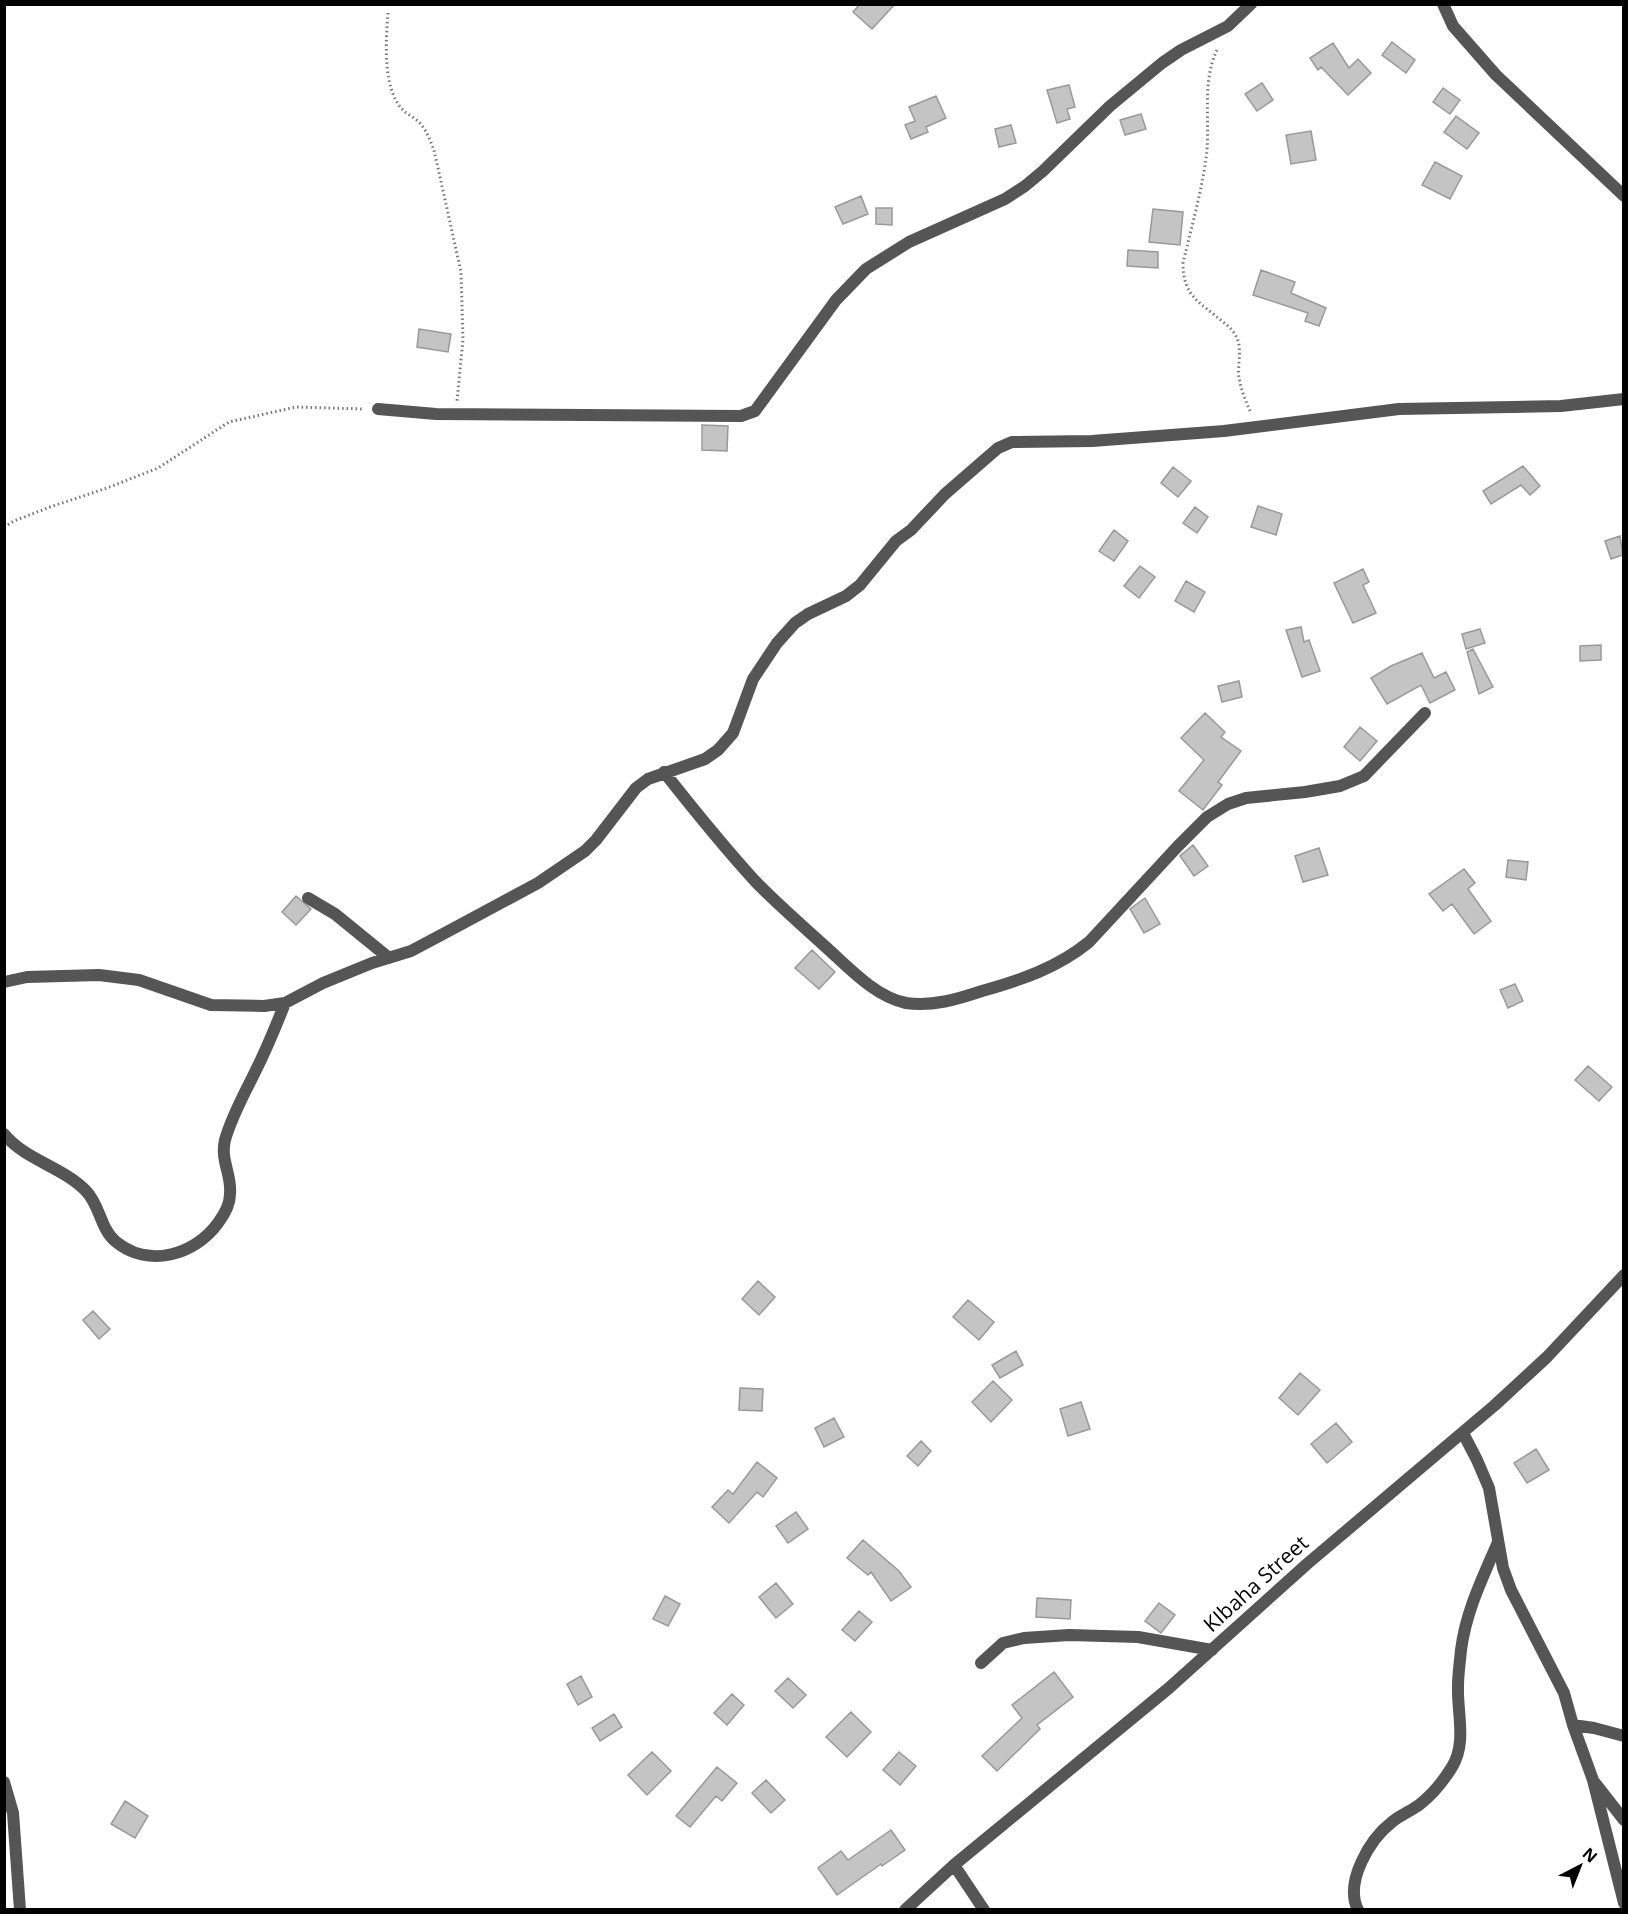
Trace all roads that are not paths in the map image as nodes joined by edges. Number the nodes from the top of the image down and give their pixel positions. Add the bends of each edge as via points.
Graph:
1 (1251, 4) edge
2 (1443, 4) edge
3 (1623, 196) edge
4 (1623, 399) edge
5 (378, 409) road end
6 (1425, 713) dead end
7 (664, 772) junction
8 (308, 898) dead end
9 (389, 958) junction
10 (4, 982) edge
11 (285, 1004) junction
12 (4, 1134) edge
13 (1623, 1275) edge
14 (1463, 1433) junction
15 (1498, 1542) junction
16 (1212, 1650) junction
17 (981, 1664) dead end
18 (1573, 1725) junction
19 (1623, 1736) edge
20 (1593, 1780) junction
21 (4, 1782) edge
22 (1623, 1820) edge
23 (954, 1865) junction
24 (1623, 1903) edge
25 (20, 1910) edge
26 (905, 1910) edge
27 (984, 1910) edge
28 (1358, 1910) edge

1 - 5 street via 1228,26 1162,63 1025,186 1005,199 909,242 866,269 836,300 755,411 741,416 456,414
2 - 3 street via 1453,26 1496,75
4 - 7 street via 1561,406 1399,410 1224,431 1092,441 1012,442 998,448 945,494 896,541 860,585 795,622 753,680 733,733 718,750 705,759
6 - 7 street via 1364,776 1340,786 1246,798 1207,817 1073,955 1018,981 925,1004 890,997 849,968 757,883
7 - 9 street via 636,788 596,840 556,871 411,951
8 - 9 street via 335,914
9 - 11 street via 323,983
10 - 11 street via 27,977 99,975 139,980 211,1005
11 - 12 street via 230,1122 224,1152 231,1194 225,1213 194,1247 180,1253 142,1256 125,1248 114,1241 87,1192
13 - 14 street, KIbaha Street via 1547,1357
14 - 15 street via 1489,1488
14 - 16 street, KIbaha Street via 1367,1512
15 - 18 street via 1511,1590 1556,1674
15 - 28 street via 1471,1605 1462,1648 1458,1686 1461,1743 1453,1765 1419,1805 1391,1822 1362,1859 1354,1880
16 - 17 street via 1138,1637 1069,1635 1003,1643
16 - 23 street, KIbaha Street
18 - 19 street
18 - 20 street
20 - 22 street
20 - 24 street
21 - 25 street via 13,1813
23 - 26 street, KIbaha Street
23 - 27 street

